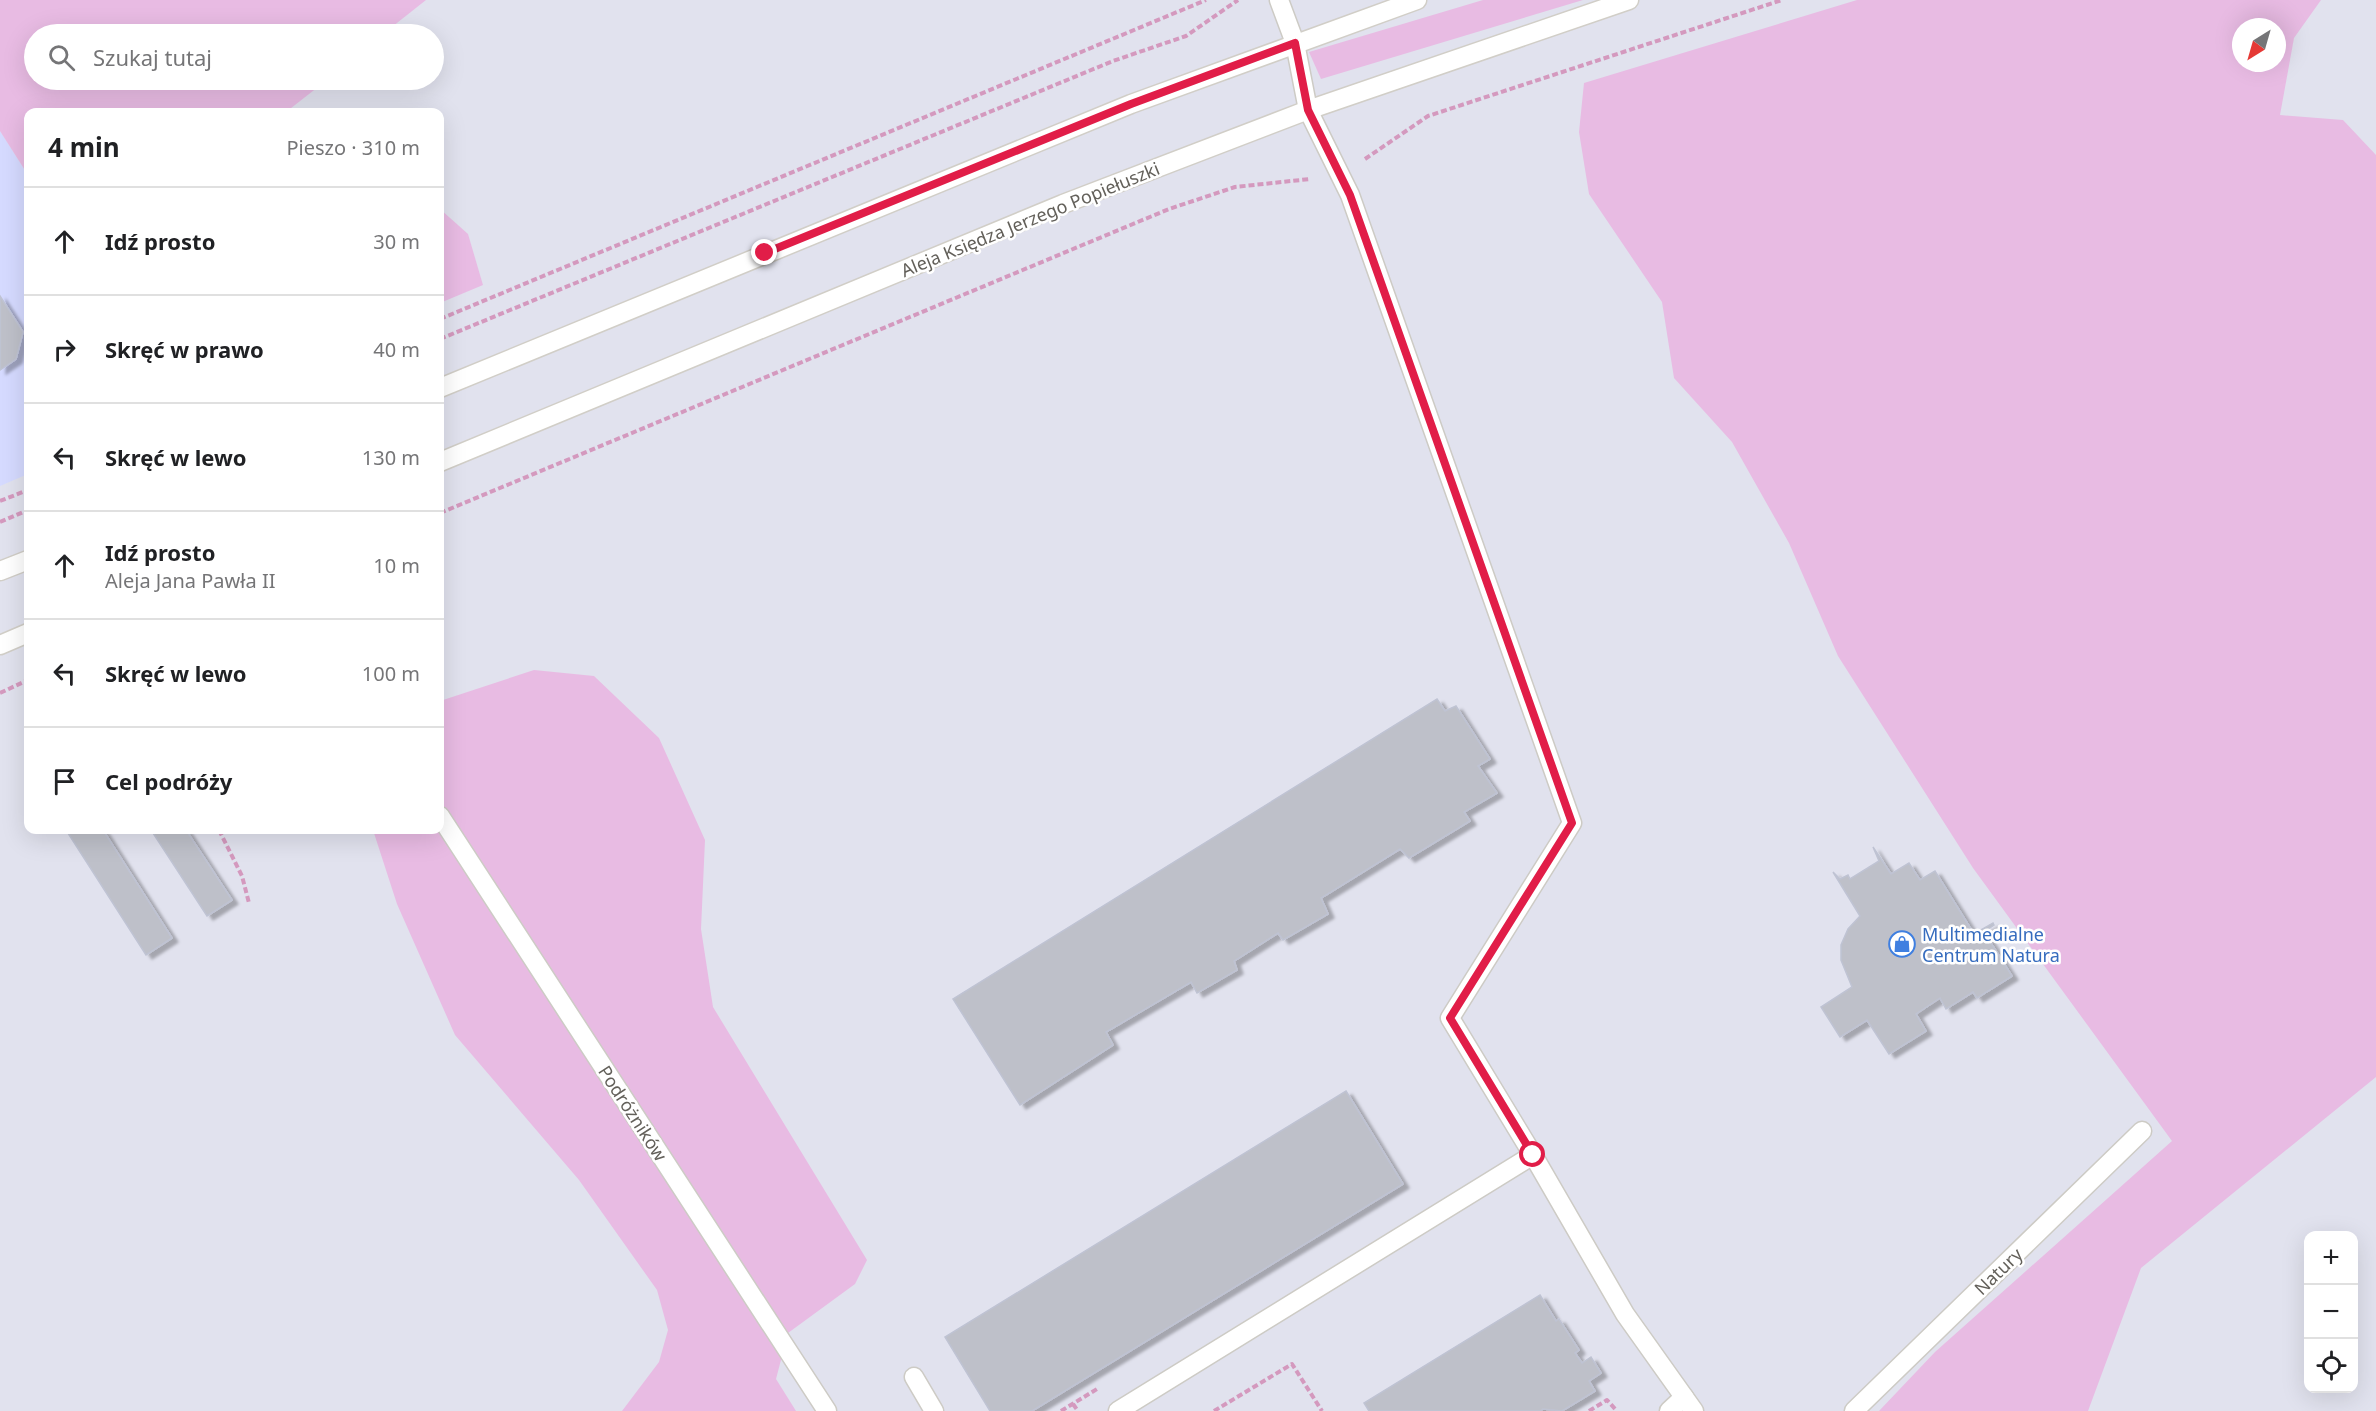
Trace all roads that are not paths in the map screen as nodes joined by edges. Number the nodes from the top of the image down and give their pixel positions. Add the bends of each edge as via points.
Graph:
1 (1279, 0) edge
2 (1417, 0) edge
3 (1629, 0) edge
4 (1295, 43) junction
5 (1308, 110) junction
6 (444, 386) edge
7 (444, 460) edge
8 (24, 562) edge
9 (0, 571) edge
10 (24, 639) edge
11 (0, 645) edge
12 (444, 822) edge
13 (2142, 1131) dead end
14 (1533, 1155) junction
15 (914, 1377) dead end
16 (1689, 1404) edge
17 (827, 1411) edge
18 (934, 1411) edge
19 (1118, 1411) edge
20 (1669, 1411) edge
21 (1854, 1411) edge

1 - 4 main road
2 - 4 main road
3 - 5 main road, Aleja Księdza Jerzego Popiełuszki
4 - 5 main road
4 - 6 main road via 1131,104
5 - 7 main road, Aleja Księdza Jerzego Popiełuszki via 1063,204
5 - 14 main road via 1350,195 1572,823 1450,1018
8 - 9 main road
10 - 11 main road
12 - 17 main road, Podróżników
13 - 21 main road, Natury
14 - 16 main road via 1625,1314
14 - 19 main road
15 - 18 main road
16 - 20 main road

